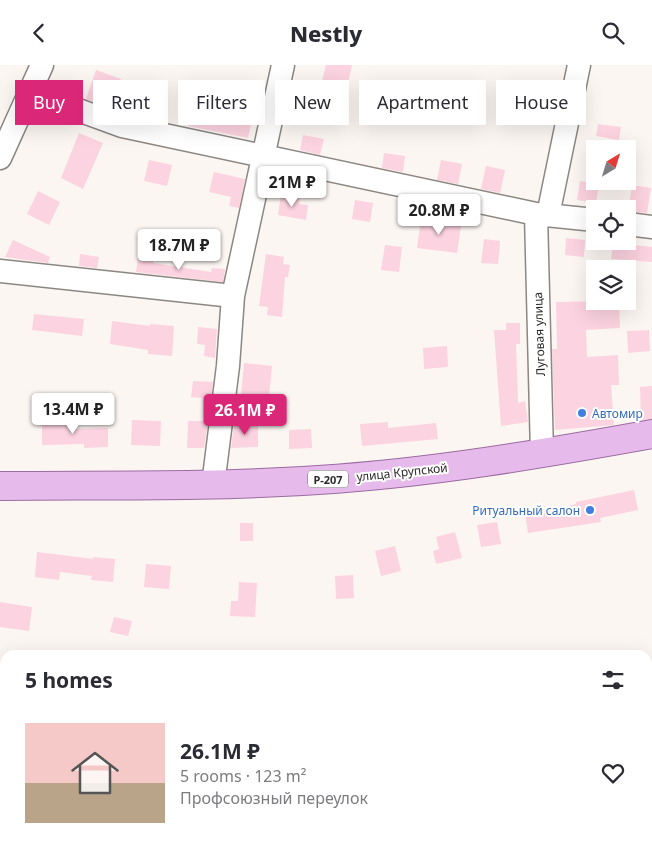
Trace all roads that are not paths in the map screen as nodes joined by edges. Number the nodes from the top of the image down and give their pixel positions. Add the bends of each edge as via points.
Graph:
1 (42, 65) edge
2 (283, 65) edge
3 (579, 65) edge
4 (35, 80) edge
5 (83, 112) edge
6 (15, 124) edge
7 (264, 155) junction
8 (0, 158) edge
9 (542, 215) junction
10 (586, 219) edge
11 (636, 225) edge
12 (652, 227) edge
13 (0, 271) edge
14 (233, 296) junction
15 (652, 434) edge
16 (542, 453) junction
17 (0, 485) edge
18 (214, 485) junction

1 - 4 street
2 - 7 street
3 - 9 street, Луговая улица
5 - 7 street via 122,126
6 - 8 street
7 - 9 street
7 - 14 street
9 - 10 street
9 - 16 street, Луговая улица
11 - 12 street
13 - 14 street
14 - 18 street
15 - 16 main road, улица Крупской / Р-207
16 - 18 main road, улица Крупской / Р-207 via 395,473
17 - 18 main road, улица Крупской / Р-207

